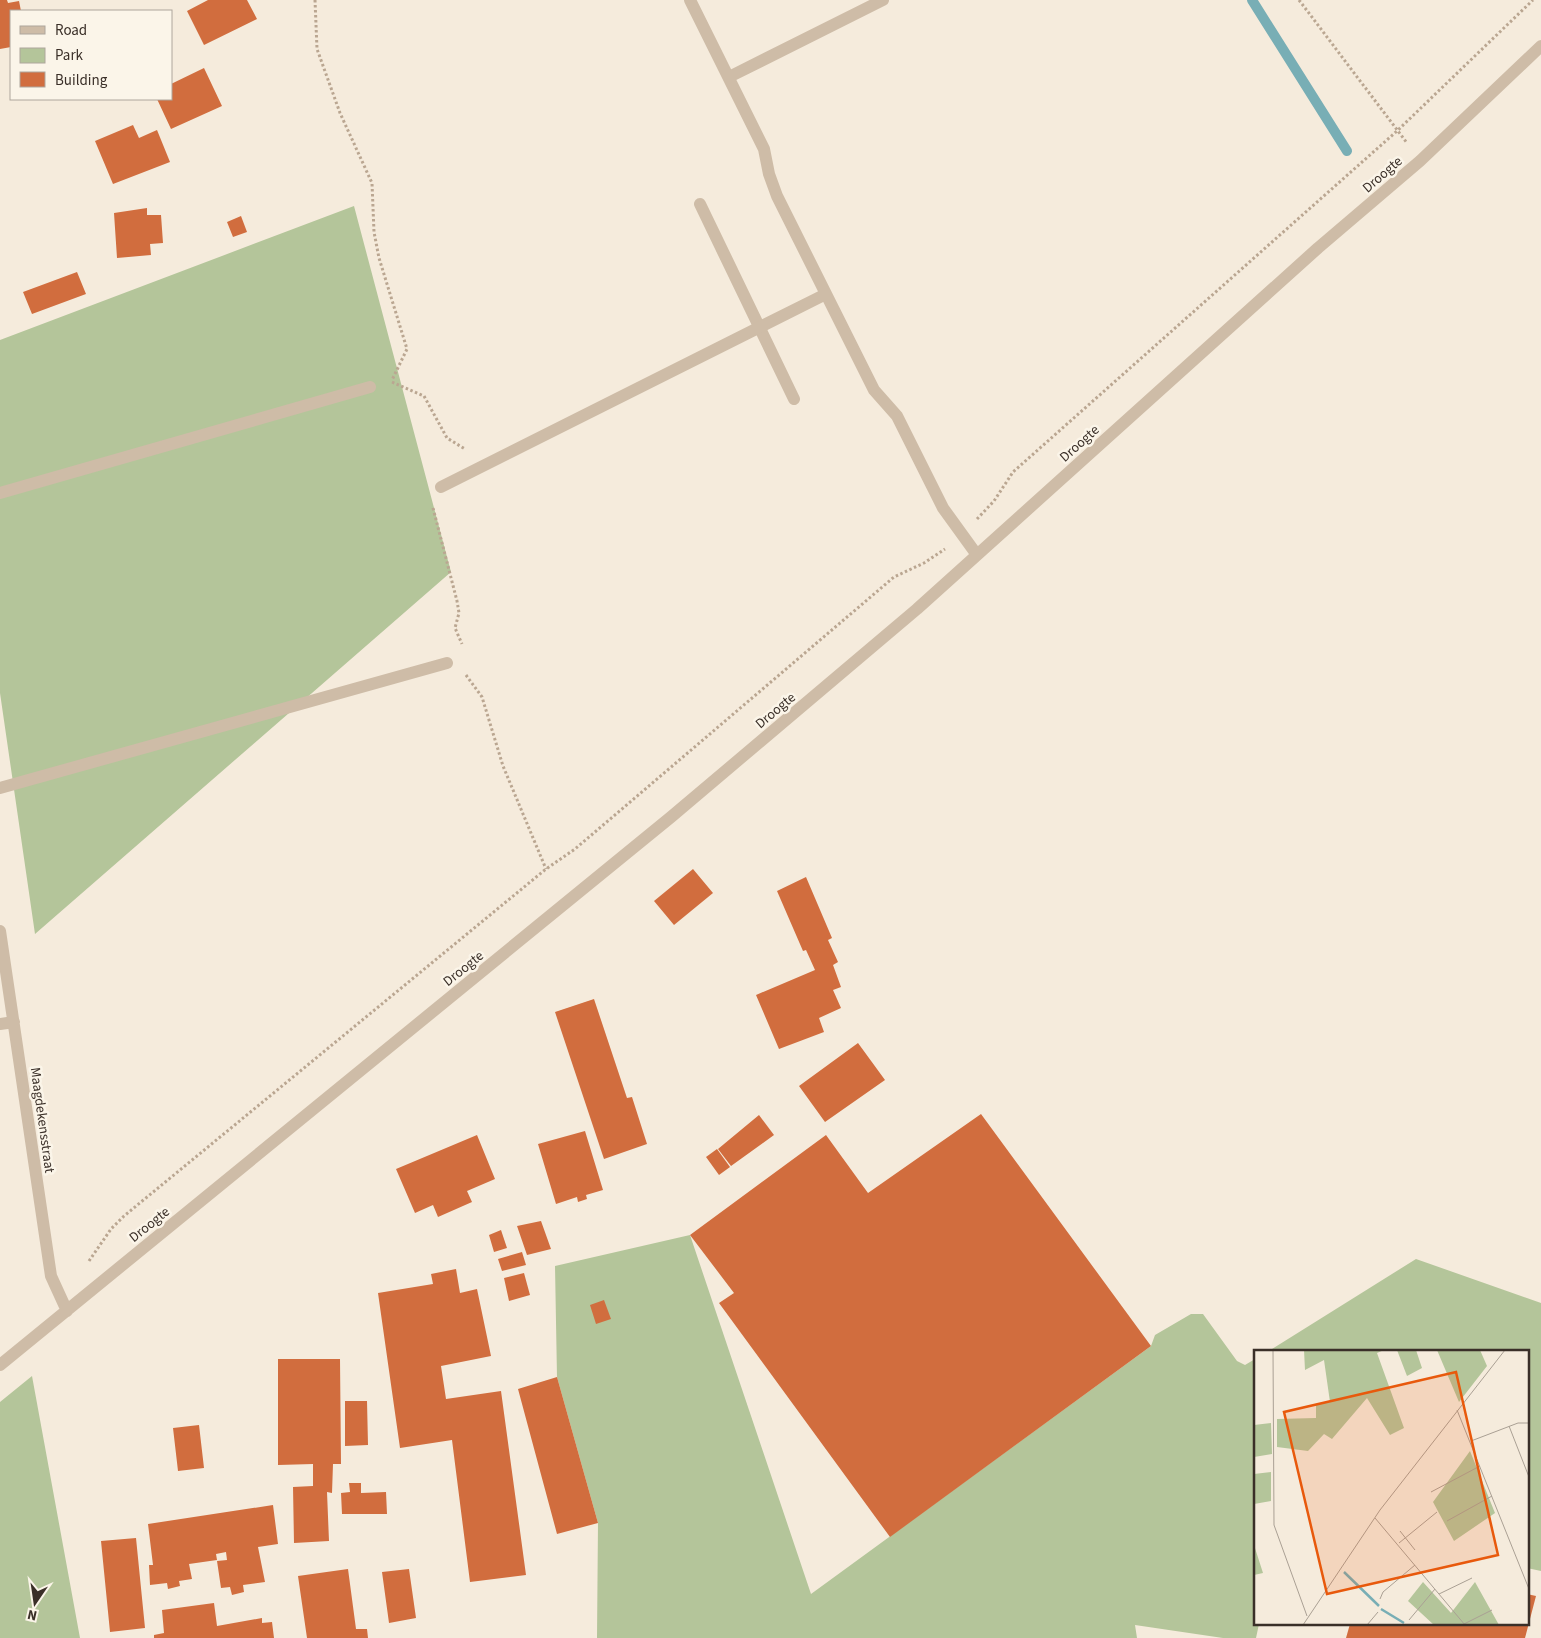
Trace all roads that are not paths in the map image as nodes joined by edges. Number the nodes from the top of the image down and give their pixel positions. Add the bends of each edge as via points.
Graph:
1 (690, 0) edge
2 (883, 0) edge
3 (1541, 46) edge
4 (729, 77) junction
5 (700, 204) dead end
6 (826, 294) junction
7 (760, 327) junction
8 (370, 387) road end
9 (794, 399) dead end
10 (441, 487) road end
11 (0, 493) edge
12 (977, 554) junction
13 (447, 663) road end
14 (0, 788) edge
15 (0, 931) edge
16 (14, 1022) junction
17 (0, 1024) edge
18 (67, 1311) junction
19 (0, 1365) edge

1 - 4 street
2 - 4 street
3 - 12 street, Droogte via 1420,161 1318,248
4 - 6 street via 764,148 777,196
5 - 7 street
6 - 7 street
6 - 12 street via 874,390 897,416 943,508
7 - 9 street
7 - 10 street
8 - 11 street
12 - 18 street, Droogte via 671,818
13 - 14 street
15 - 16 street, Maagdekensstraat
16 - 17 street
16 - 18 street, Maagdekensstraat via 51,1276
18 - 19 street, Droogte

